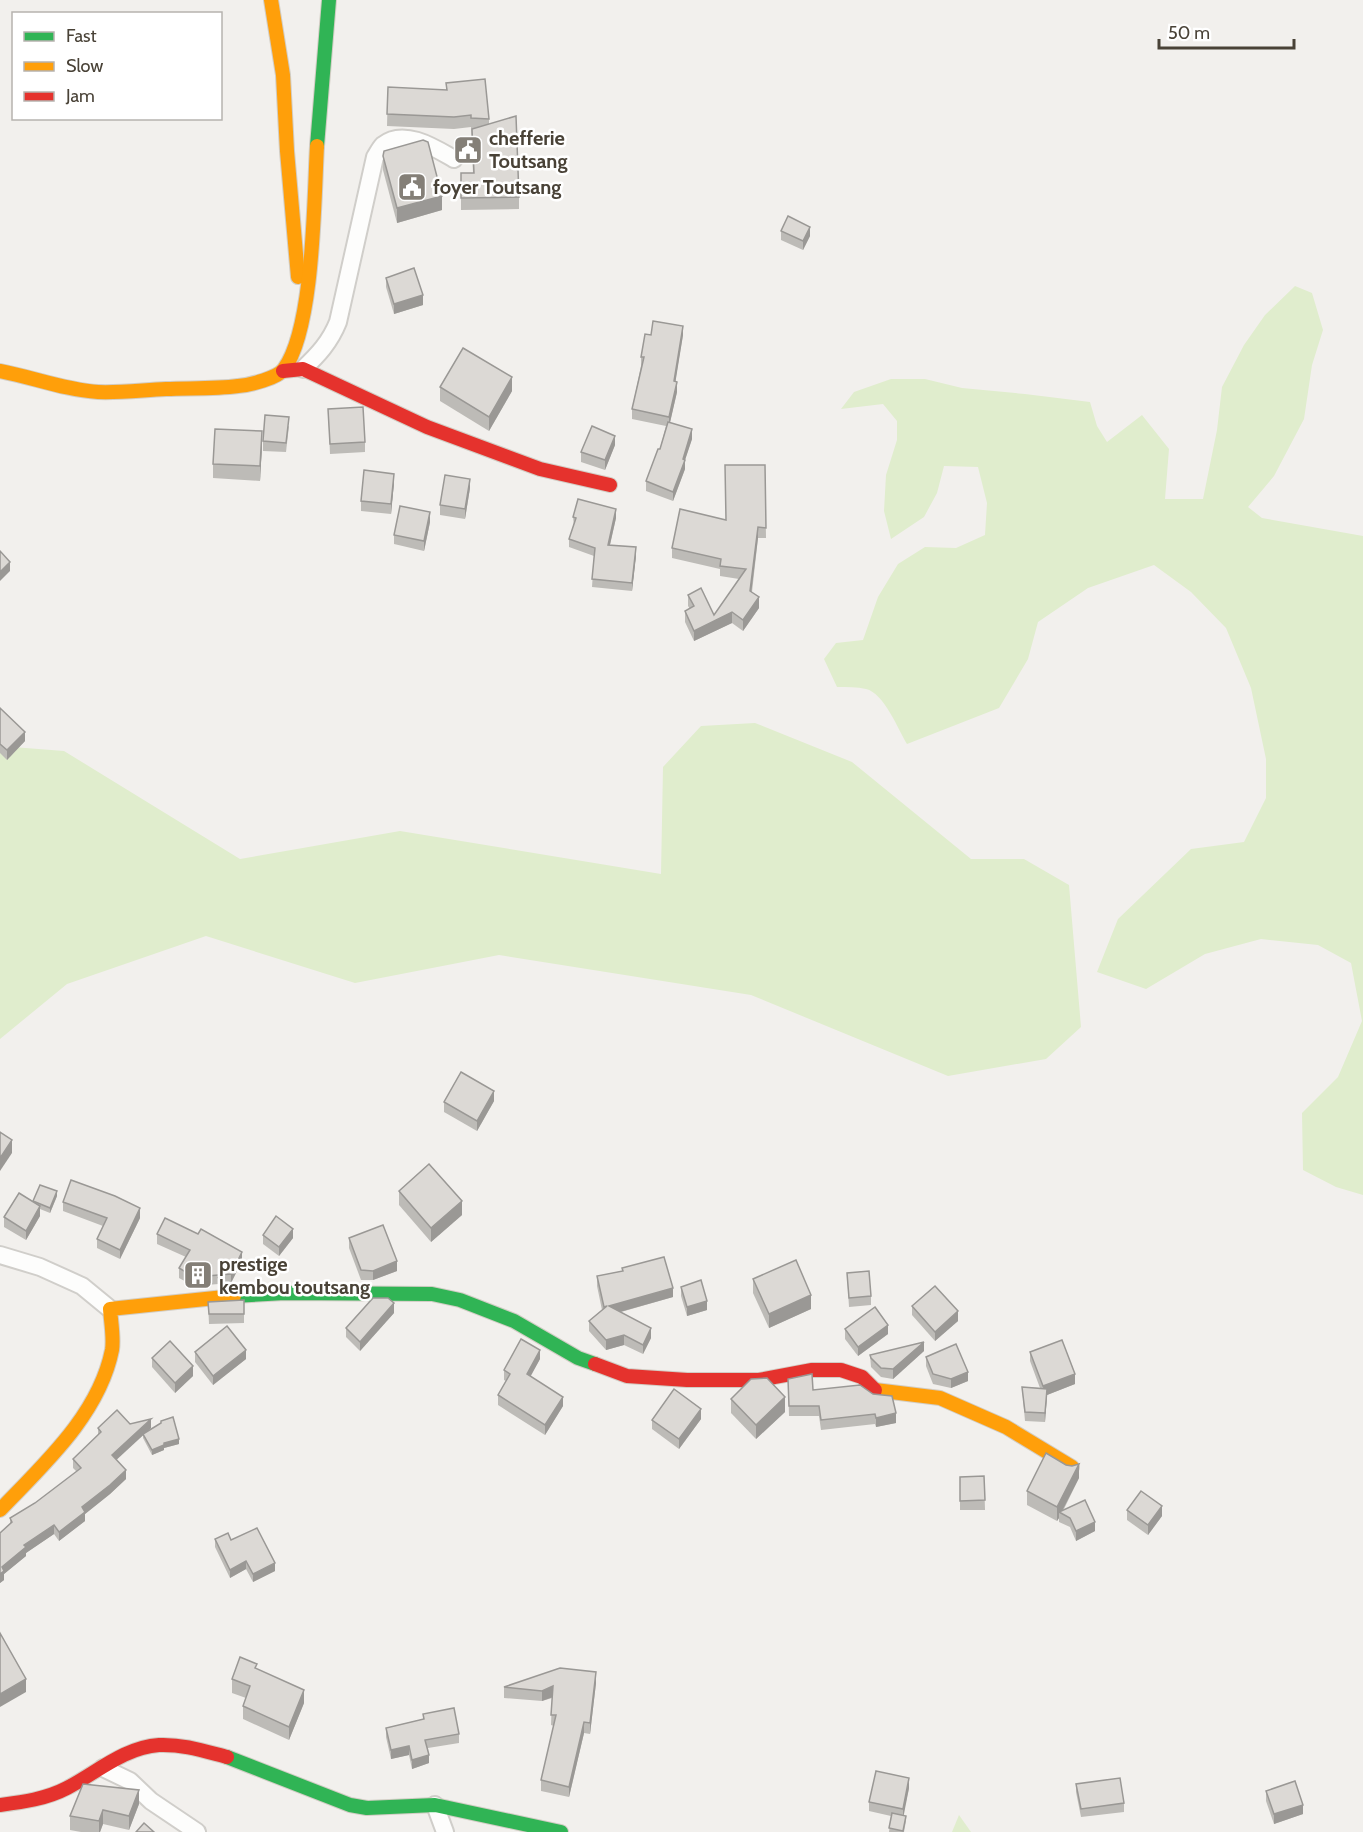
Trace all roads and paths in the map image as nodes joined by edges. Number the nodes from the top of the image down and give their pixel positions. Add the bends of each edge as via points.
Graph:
1 (271, 0) edge
2 (329, 0) edge
3 (454, 159) dead end
4 (302, 323) junction
5 (303, 369) junction
6 (0, 371) edge
7 (283, 371) junction
8 (610, 485) dead end
9 (0, 1255) edge
10 (110, 1309) junction
11 (1072, 1467) edge
12 (0, 1510) edge
13 (103, 1768) junction
14 (0, 1805) edge
15 (435, 1805) junction
16 (196, 1832) edge
17 (445, 1832) edge
18 (561, 1832) edge

1 - 4 street via 283,75
2 - 4 street
3 - 5 street via 424,142 399,139 383,145 375,157 338,322 331,338
4 - 7 street
5 - 7 street
5 - 8 street via 427,426 540,470
6 - 7 street via 98,392 239,386
9 - 10 street via 82,1286
10 - 11 street via 285,1293 432,1294 460,1300 514,1321 578,1358 627,1376 759,1380 812,1370 841,1370 862,1377 875,1390 950,1402 1006,1427
10 - 12 street via 112,1350 100,1385 70,1436
13 - 14 street via 65,1790 33,1801
13 - 15 street via 125,1755 156,1745 181,1745 239,1760 350,1805
13 - 16 street via 130,1781
15 - 17 street
15 - 18 street

